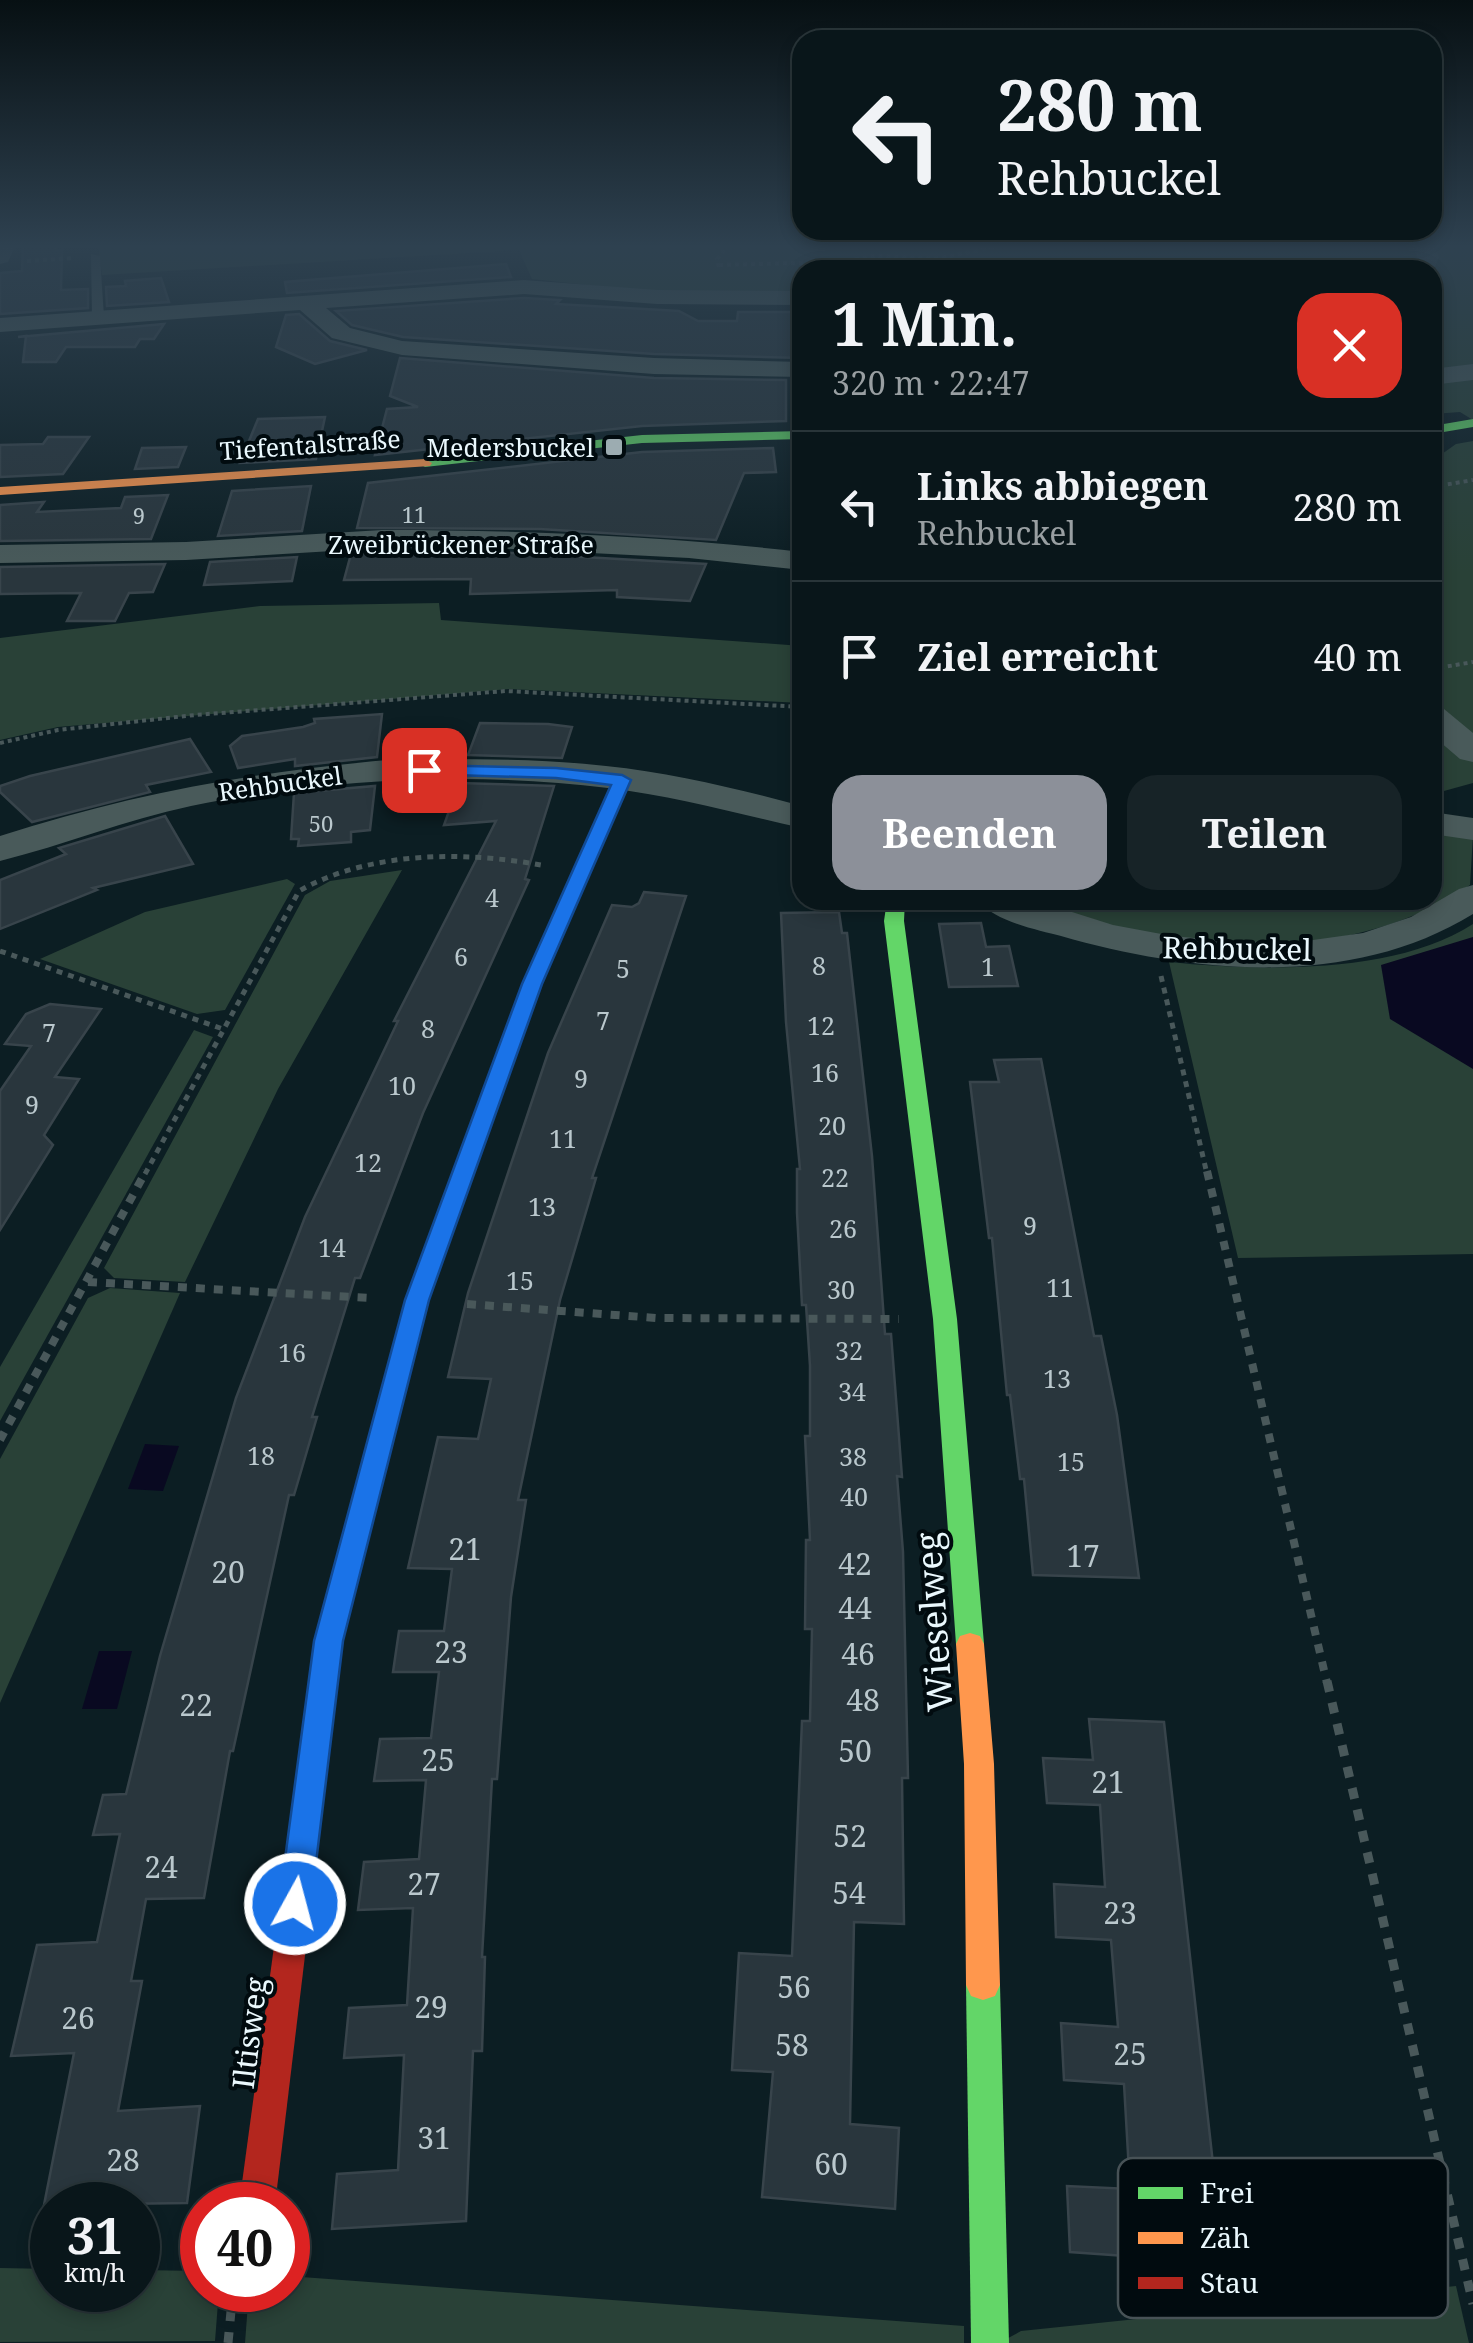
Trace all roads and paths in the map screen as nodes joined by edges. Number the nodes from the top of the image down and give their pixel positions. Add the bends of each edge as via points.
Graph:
1 (475, 353) edge
2 (792, 370) edge
3 (1473, 372) edge
4 (1442, 377) edge
5 (1473, 423) edge
6 (1442, 428) edge
7 (792, 435) edge
8 (1473, 480) edge
9 (1442, 485) edge
10 (0, 491) edge
11 (0, 554) edge
12 (792, 560) edge
13 (1473, 662) edge
14 (1442, 667) edge
15 (792, 706) edge
16 (1442, 725) edge
17 (0, 743) edge
18 (1473, 751) edge
19 (622, 780) junction
20 (792, 814) edge
21 (1442, 824) edge
22 (1473, 829) edge
23 (0, 849) edge
24 (496, 858) dead end
25 (1473, 898) edge
26 (895, 910) edge
27 (1023, 910) edge
28 (1154, 948) junction
29 (0, 951) edge
30 (223, 1030) junction
31 (87, 1282) junction
32 (417, 1300) junction
33 (946, 1319) junction
34 (0, 1440) edge
35 (1439, 2158) edge
36 (260, 2182) edge
37 (1448, 2198) edge
38 (1473, 2304) edge
39 (231, 2312) edge
40 (228, 2343) edge
41 (990, 2343) edge

1 - 2 street
3 - 4 street
5 - 6 street
7 - 10 street, Tiefentalstraße via 642,439 372,469
8 - 9 path
11 - 12 street, Zweibrückener Straße via 494,539
13 - 14 path
15 - 17 path via 506,691 97,726
16 - 18 street
19 - 20 street, Rehbuckel
19 - 23 street, Rehbuckel via 482,770 314,776 161,803
19 - 32 street, Iltisweg via 532,984
21 - 22 street
24 - 30 path via 451,856 313,880 299,892
25 - 28 street, Rehbuckel via 1422,927 1323,950 1232,955
26 - 33 street, Wieselweg
27 - 28 street, Rehbuckel via 1073,930
28 - 35 path
29 - 30 path
30 - 31 path
31 - 32 path
31 - 34 path
32 - 33 path via 656,1318
32 - 36 street, Iltisweg via 329,1641
33 - 41 street, Wieselweg via 979,1764
37 - 38 path
39 - 40 path

